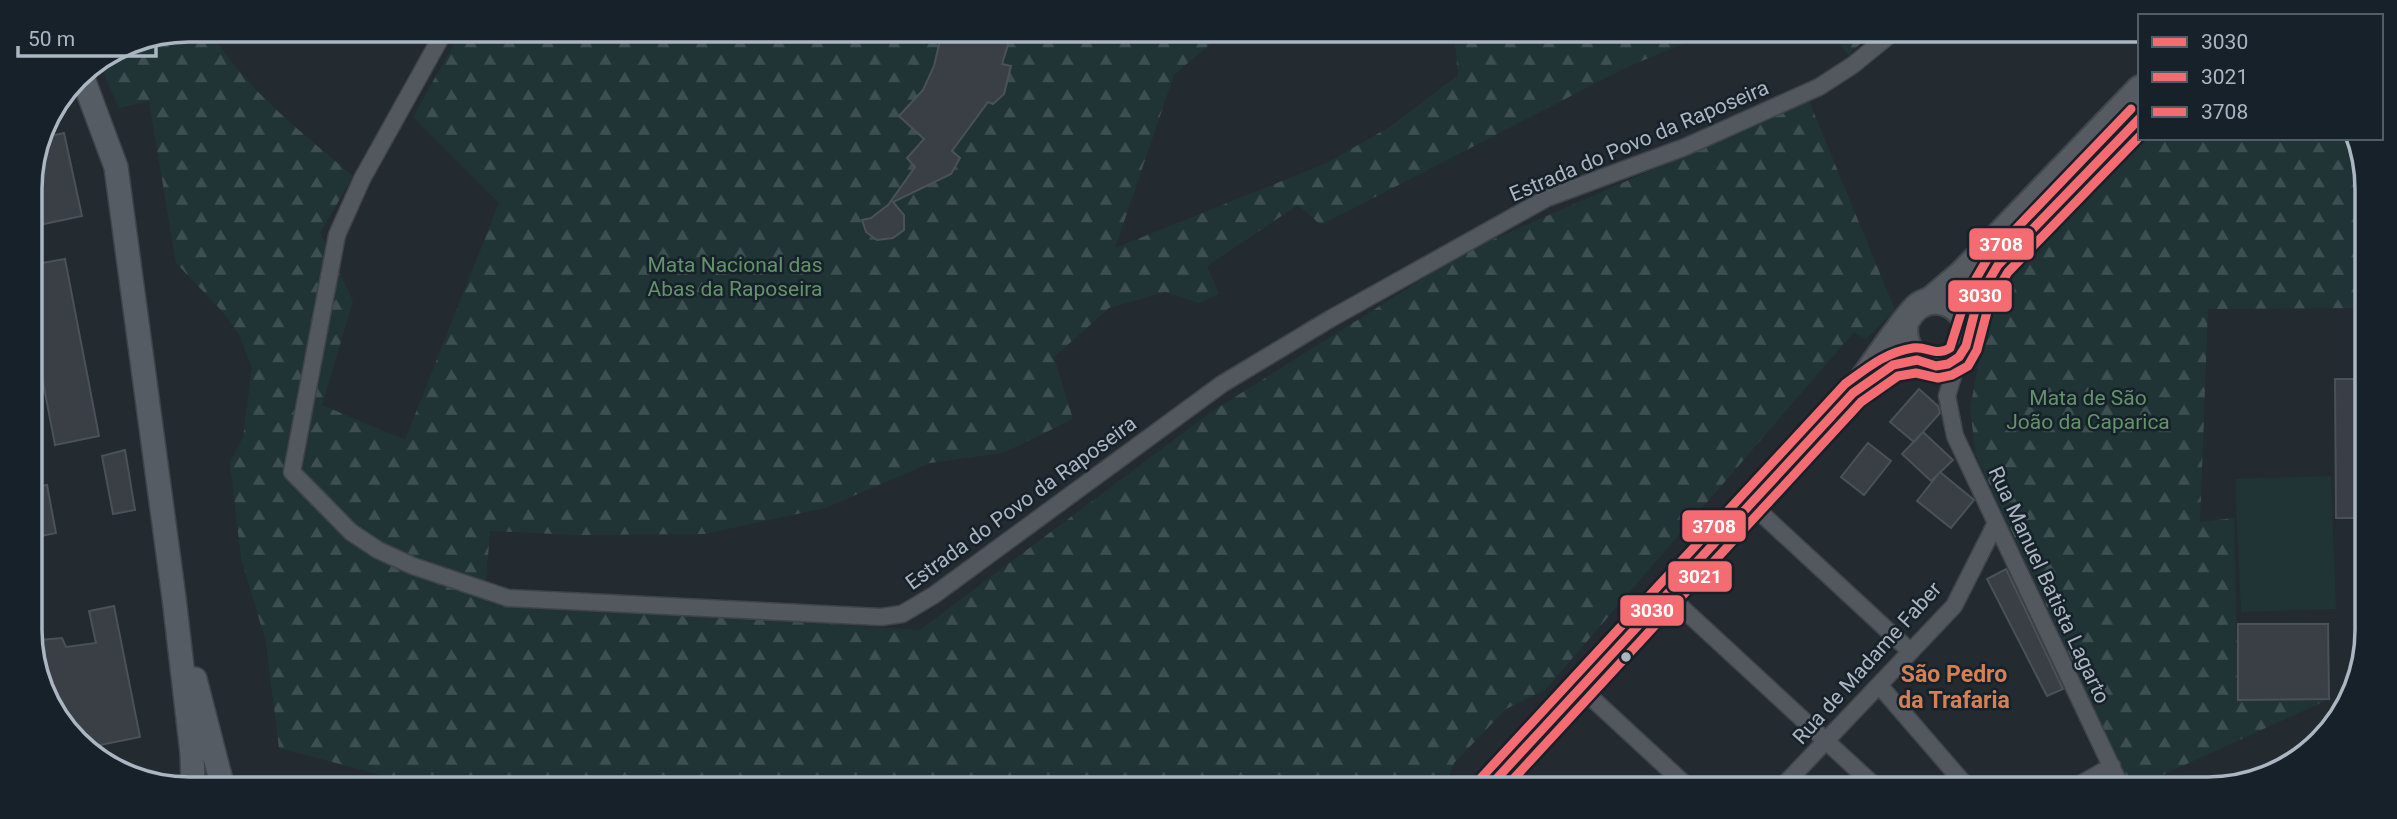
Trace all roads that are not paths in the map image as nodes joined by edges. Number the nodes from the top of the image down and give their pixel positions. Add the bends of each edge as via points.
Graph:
1 (438, 42) edge
2 (1881, 42) edge
3 (85, 85) edge
4 (2138, 91) edge
5 (2138, 120) edge
6 (1930, 301) junction
7 (1905, 322) junction
8 (1964, 345) junction
9 (1920, 362) junction
10 (1853, 393) junction
11 (1947, 396) junction
12 (1750, 503) junction
13 (1996, 523) junction
14 (1668, 595) junction
15 (174, 598) junction
16 (1910, 651) junction
17 (1879, 685) junction
18 (1582, 689) junction
19 (1825, 740) junction
20 (2112, 766) junction
21 (193, 777) edge
22 (220, 777) edge
23 (1498, 777) edge
24 (1677, 777) edge
25 (1791, 777) edge
26 (1865, 777) edge
27 (1958, 777) edge
28 (2093, 777) edge
29 (2117, 777) edge

1 - 2 street, Estrada do Povo da Raposeira via 362,179 337,235 292,472 351,532 378,550 508,598 881,617 902,614 934,595 1212,391 1329,319 1547,198 1685,147 1819,87
3 - 15 main road via 116,167
4 - 6 main road via 1962,274
5 - 8 main road via 1998,265 1979,299
6 - 7 main road via 1919,305
6 - 8 main road via 1952,305 1961,312
7 - 9 main road via 1904,343
7 - 10 main road
8 - 9 main road via 1936,366
8 - 11 street
9 - 10 main road via 1893,365
9 - 11 street
10 - 12 main road
11 - 13 street, Rua Manuel Batista Lagarto via 1955,436
12 - 14 main road
12 - 16 street
13 - 16 street, Rua de Madame Faber via 1954,606
13 - 20 street, Rua Manuel Batista Lagarto
14 - 18 main road
14 - 19 street
15 - 21 main road
15 - 22 main road
16 - 17 street, Rua de Madame Faber
17 - 19 street, Rua de Madame Faber
17 - 27 street
18 - 23 main road
18 - 24 street
19 - 25 street, Rua de Madame Faber
19 - 26 street
20 - 28 street
20 - 29 street, Rua Manuel Batista Lagarto

